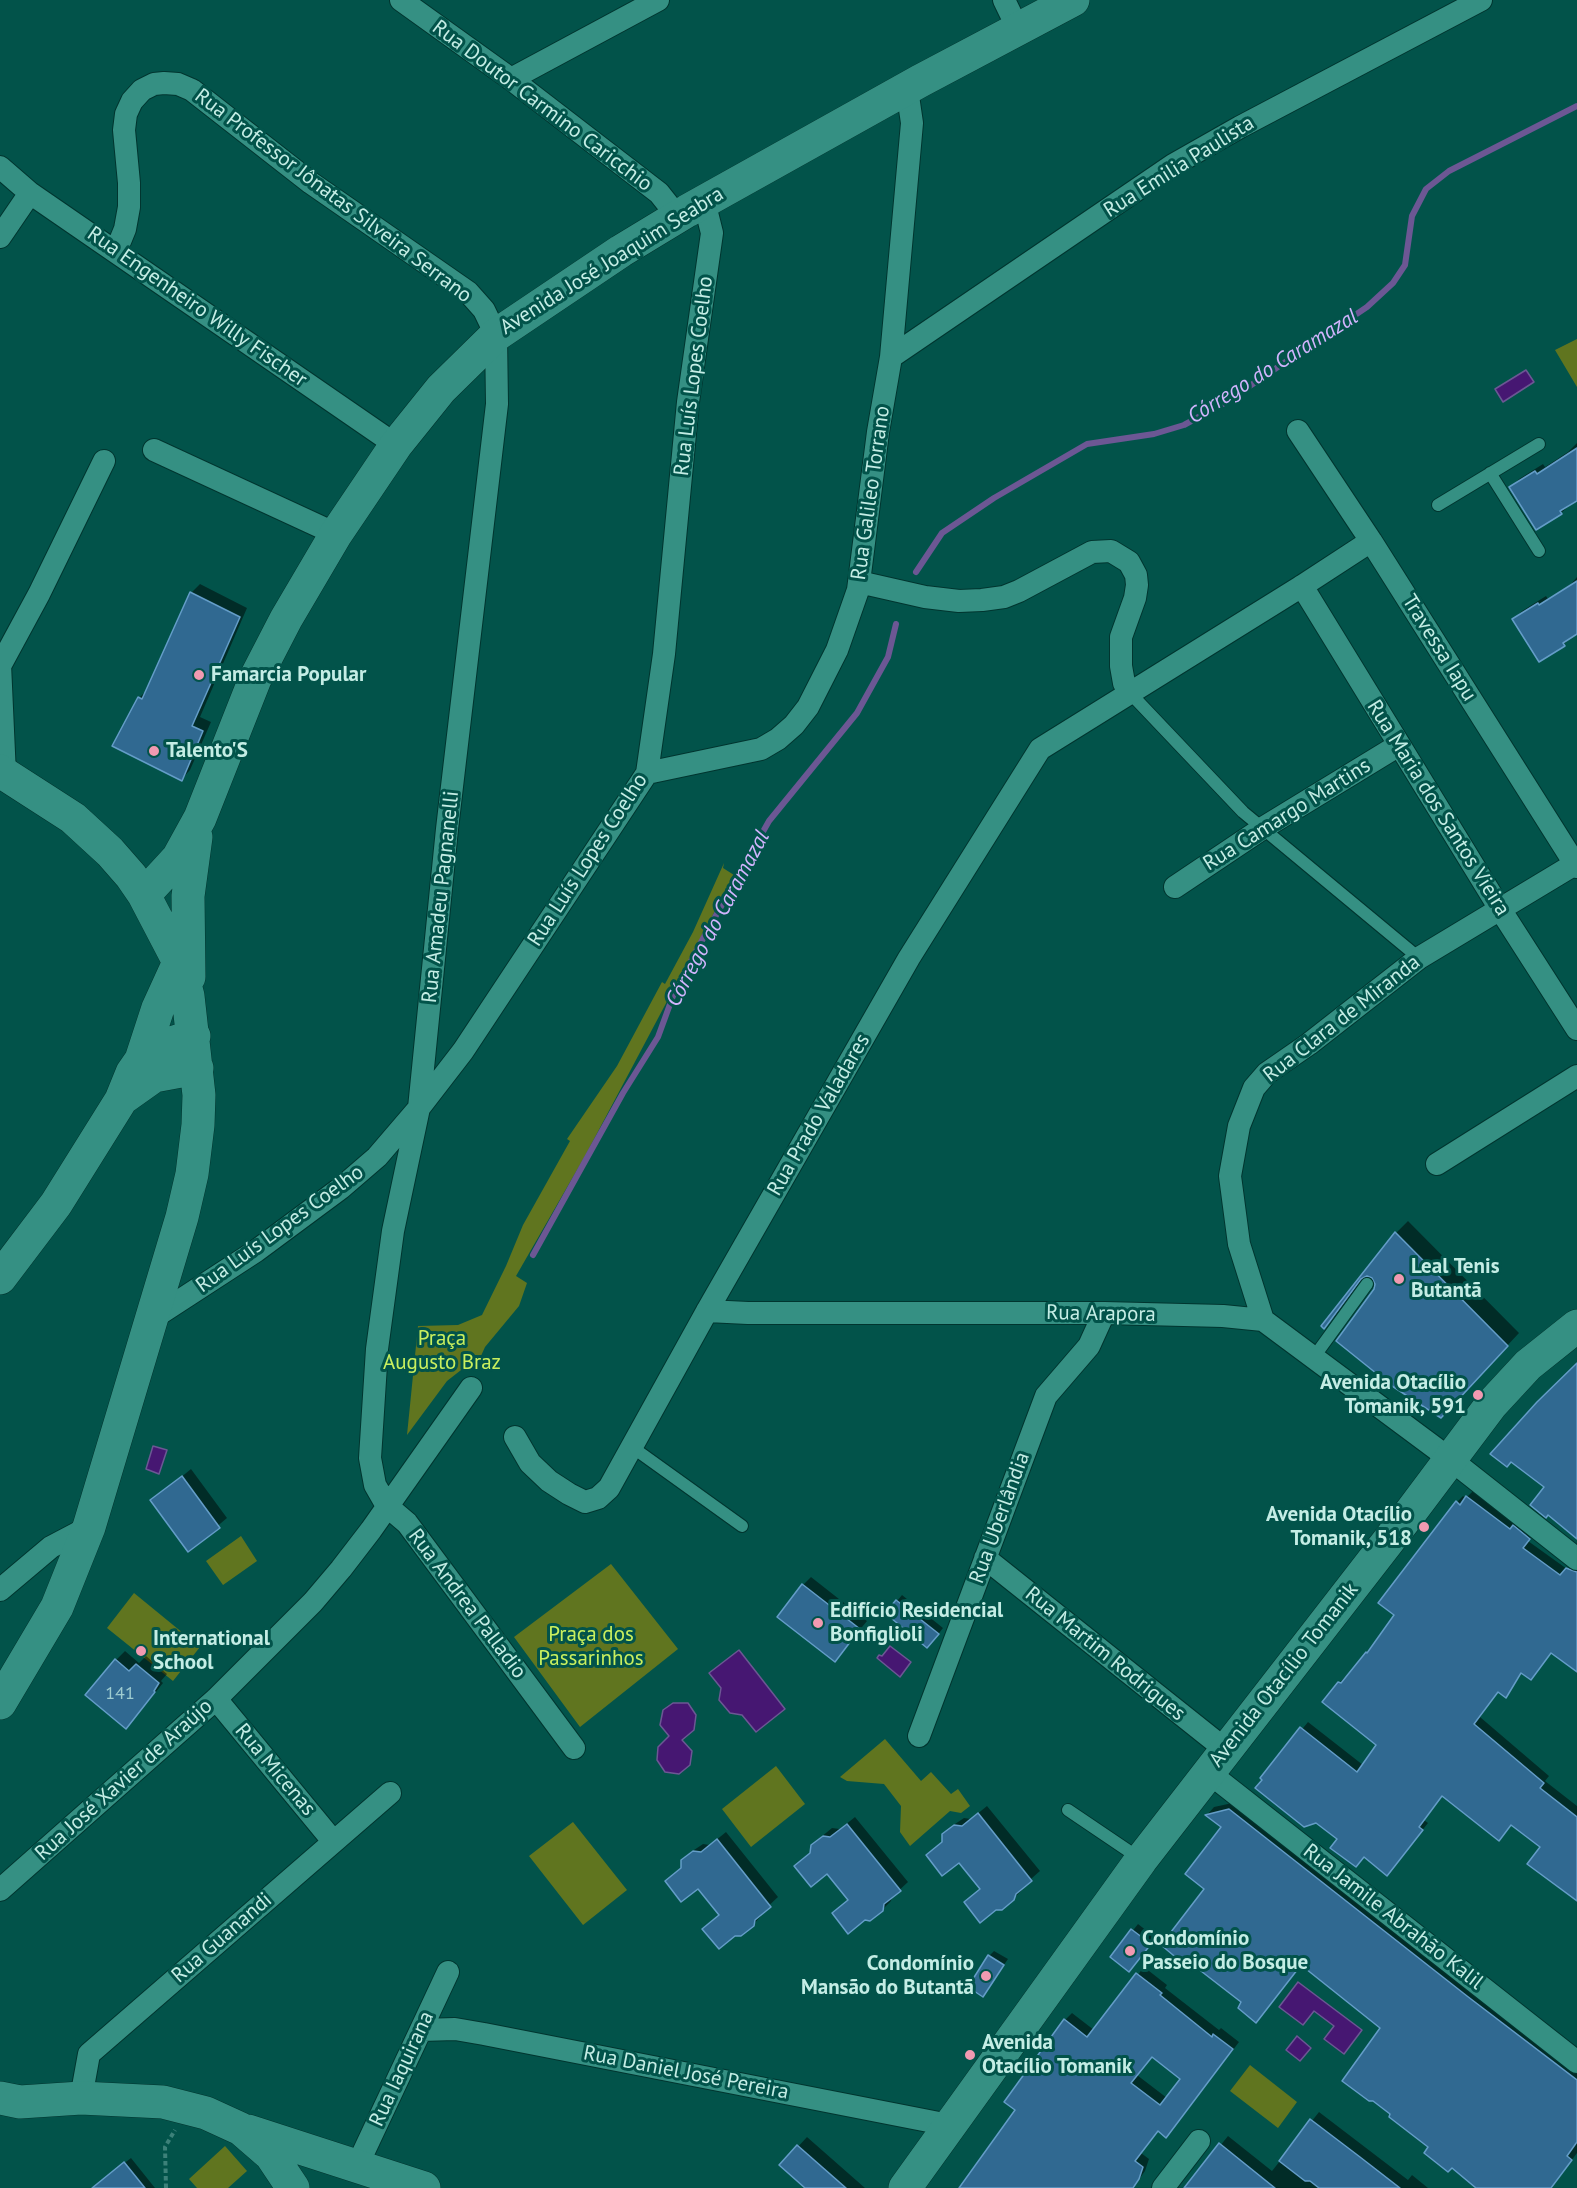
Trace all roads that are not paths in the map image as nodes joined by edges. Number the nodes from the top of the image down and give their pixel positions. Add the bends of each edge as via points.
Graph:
1 (401, 0) edge
2 (658, 0) edge
3 (1004, 0) edge
4 (1073, 0) edge
5 (1481, 0) edge
6 (1018, 29) junction
7 (511, 79) junction
8 (907, 89) junction
9 (0, 167) edge
10 (30, 193) junction
11 (691, 209) junction
12 (0, 237) edge
13 (116, 251) junction
14 (496, 335) junction
15 (891, 357) junction
16 (1298, 431) dead end
17 (1539, 444) dead end
18 (396, 445) junction
19 (154, 450) dead end
20 (104, 461) dead end
21 (1491, 473) junction
22 (1438, 505) dead end
23 (336, 534) junction
24 (1371, 541) junction
25 (1539, 551) dead end
26 (859, 582) junction
27 (1302, 586) junction
28 (0, 665) edge
29 (1130, 693) junction
30 (1399, 745) junction
31 (3, 773) edge
32 (647, 773) junction
33 (200, 818) junction
34 (1263, 828) junction
35 (1576, 866) edge
36 (1175, 887) dead end
37 (144, 895) junction
38 (1500, 909) junction
39 (1419, 958) junction
40 (179, 963) junction
41 (188, 996) junction
42 (1577, 1029) edge
43 (196, 1052) junction
44 (141, 1060) junction
45 (1577, 1076) edge
46 (121, 1100) junction
47 (420, 1108) junction
48 (1437, 1164) dead end
49 (3, 1265) edge
50 (1367, 1284) dead end
51 (707, 1311) junction
52 (1104, 1313) junction
53 (150, 1320) junction
54 (1263, 1320) junction
55 (1577, 1326) edge
56 (1314, 1357) junction
57 (471, 1388) dead end
58 (515, 1437) dead end
59 (632, 1447) junction
60 (370, 1458) joint
61 (1450, 1459) junction
62 (387, 1506) junction
63 (742, 1526) dead end
64 (89, 1527) junction
65 (985, 1558) junction
66 (1577, 1559) edge
67 (0, 1590) edge
68 (216, 1699) junction
69 (0, 1703) edge
70 (919, 1736) dead end
71 (574, 1748) dead end
72 (1217, 1761) junction
73 (390, 1793) dead end
74 (1068, 1810) dead end
75 (333, 1841) junction
76 (1141, 1860) junction
77 (0, 1890) edge
78 (448, 1972) dead end
79 (421, 2030) junction
80 (1577, 2062) edge
81 (0, 2097) edge
82 (81, 2098) junction
83 (950, 2125) junction
84 (241, 2129) junction
85 (1199, 2141) dead end
86 (357, 2166) junction
87 (293, 2188) edge
88 (424, 2188) edge
89 (905, 2188) edge
90 (1163, 2188) edge

1 - 7 street, Rua Doutor Carmino Caricchio
2 - 7 street
3 - 6 street
4 - 6 main road, Avenida José Joaquim Seabra
5 - 15 street, Rua Emilia Paulista via 1173,165
6 - 8 main road, Avenida José Joaquim Seabra
7 - 11 street, Rua Doutor Carmino Caricchio via 659,193
8 - 11 main road, Avenida José Joaquim Seabra
8 - 15 street, Rua Galileo Torrano via 912,123
9 - 10 street, Rua Engenheiro Willy Fischer
10 - 12 street
10 - 13 street, Rua Engenheiro Willy Fischer
11 - 14 main road, Avenida José Joaquim Seabra
11 - 32 street, Rua Luís Lopes Coelho via 711,232
13 - 14 street, Rua Professor Jônatas Silveira Serrano via 129,207 126,114 142,90 164,82 178,84 192,90 311,183 468,292 484,310
13 - 18 street, Rua Engenheiro Willy Fischer
14 - 18 main road, Avenida José Joaquim Seabra via 441,389
14 - 47 street, Rua Amadeu Pagnanelli via 497,404 447,829
15 - 26 street, Rua Galileo Torrano
16 - 24 street, Travessa Iapu
17 - 21 lane
18 - 23 main road, Avenida José Joaquim Seabra
19 - 23 street
20 - 28 street
21 - 22 lane
21 - 25 lane
23 - 33 main road, Avenida José Joaquim Seabra via 255,679
24 - 27 street
24 - 35 street, Travessa Iapu
26 - 29 street via 959,602 982,600 1019,591 1092,552 1111,551 1129,562 1136,575 1135,598 1121,637 1121,666
26 - 32 street, Rua Galileo Torrano via 837,650 808,707 794,725 761,749
27 - 29 street
27 - 30 street, Rua Maria dos Santos Vieira
28 - 31 street
29 - 34 lane via 1243,812
29 - 51 street, Rua Prado Valadares via 1040,748 909,958
30 - 34 street, Rua Camargo Martins
30 - 38 street, Rua Maria dos Santos Vieira
31 - 37 main road via 73,818 110,852
32 - 47 street, Rua Luís Lopes Coelho via 463,1051
33 - 37 main road, Avenida José Joaquim Seabra via 178,858
33 - 41 main road, Avenida José Joaquim Seabra via 188,896
34 - 36 street, Rua Camargo Martins
34 - 39 lane
35 - 38 street, Rua Clara de Miranda
37 - 40 main road
38 - 39 street, Rua Clara de Miranda
38 - 42 street, Rua Maria dos Santos Vieira
39 - 54 street, Rua Clara de Miranda via 1267,1073 1254,1088 1239,1126 1230,1176 1239,1244
40 - 41 main road
40 - 44 main road via 158,1008
41 - 43 main road
43 - 44 main road via 165,1045
43 - 46 main road
43 - 53 main road via 198,1125 192,1173
44 - 46 main road
45 - 48 street
46 - 49 main road via 56,1204
47 - 53 street, Rua Luís Lopes Coelho via 377,1157 342,1188 256,1251
47 - 60 street, Rua Amadeu Pagnanelli via 393,1231 377,1349
50 - 56 lane
51 - 52 street, Rua Arapora
51 - 59 street, Rua Prado Valadares
52 - 54 street, Rua Arapora
52 - 65 street, Rua Uberlândia via 1089,1346 1046,1396
53 - 64 main road
54 - 56 street
55 - 61 main road, Avenida Otacílio Tomanik via 1528,1365
56 - 61 street
57 - 62 street, Rua José Xavier de Araújo
58 - 59 street, Rua Prado Valadares via 530,1463 549,1481 585,1502 598,1498 609,1488
59 - 63 lane
60 - 62 street, Rua Andrea Palladio via 375,1485
61 - 66 street
61 - 72 main road, Avenida Otacílio Tomanik
62 - 68 street, Rua José Xavier de Araújo via 313,1602
62 - 71 street, Rua Andrea Palladio via 407,1523
64 - 67 street via 51,1547
64 - 69 main road via 57,1607
65 - 70 street, Rua Uberlândia
65 - 72 street, Rua Martim Rodrigues
68 - 75 street, Rua Micenas
68 - 77 street, Rua José Xavier de Araújo
72 - 76 main road, Avenida Otacílio Tomanik
72 - 80 street, Rua Jamile Abrahão Kalil
73 - 75 street, Rua Guanandi
74 - 76 lane
75 - 82 street, Rua Guanandi via 89,2054
76 - 83 main road, Avenida Otacílio Tomanik
78 - 79 street, Rua Iaquirana
79 - 83 street, Rua Daniel José Pereira via 455,2029 484,2034
79 - 86 street, Rua Iaquirana
81 - 82 main road via 20,2102
82 - 84 main road via 163,2102 206,2113
83 - 89 main road, Avenida Otacílio Tomanik
84 - 86 main road
84 - 87 main road via 271,2155
85 - 90 street
86 - 88 main road

